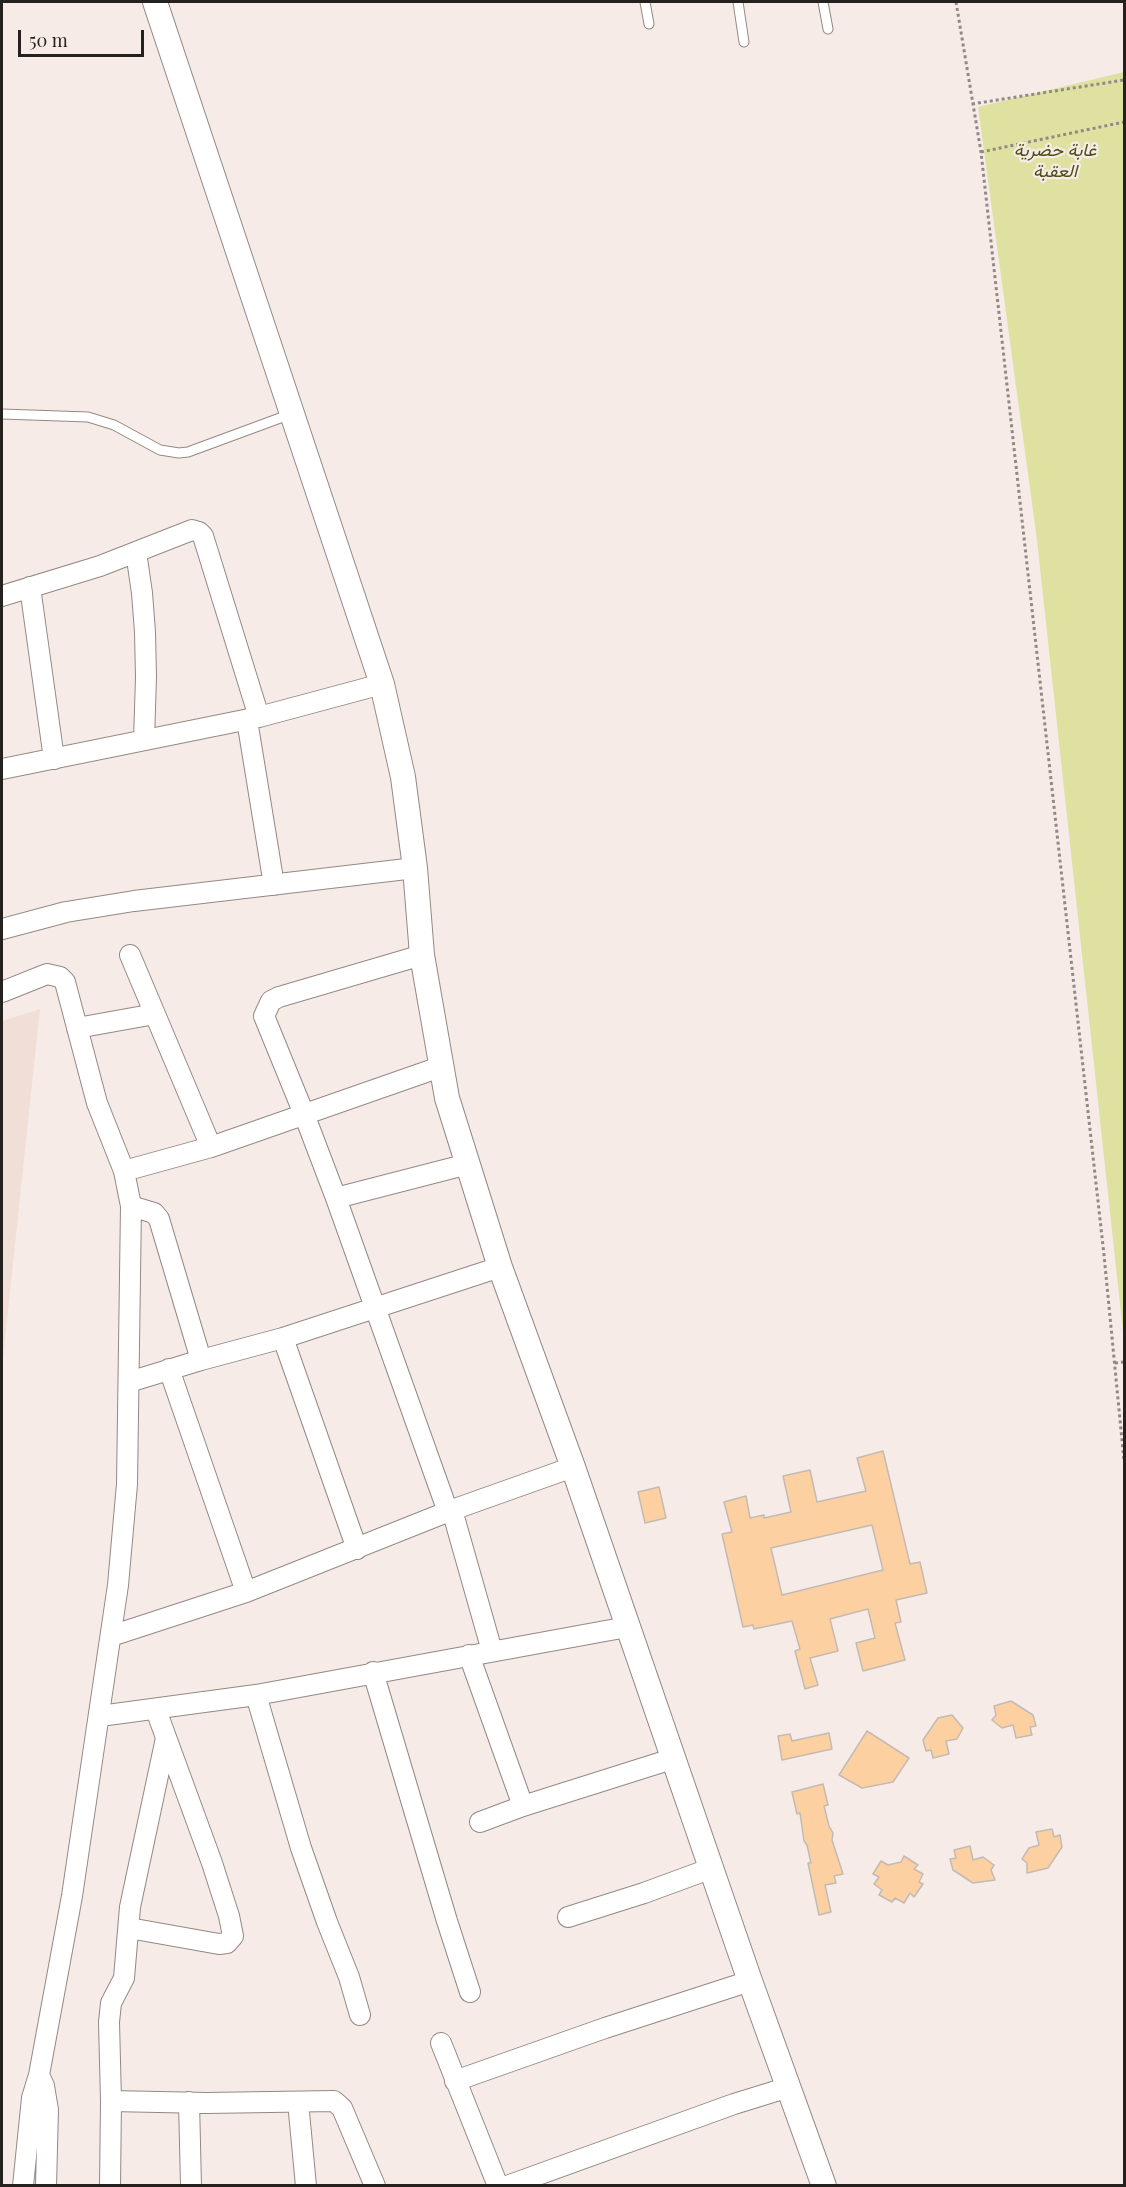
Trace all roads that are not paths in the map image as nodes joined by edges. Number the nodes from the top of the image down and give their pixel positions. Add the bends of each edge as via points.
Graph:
1 (155, 2) edge
2 (645, 2) edge
3 (738, 2) edge
4 (823, 2) edge
5 (649, 24) dead end
6 (828, 29) dead end
7 (744, 42) dead end
8 (294, 413) junction
9 (2, 414) edge
10 (136, 552) junction
11 (30, 587) junction
12 (2, 596) edge
13 (382, 684) junction
14 (253, 718) junction
15 (144, 740) junction
16 (54, 759) junction
17 (2, 769) edge
18 (415, 867) junction
19 (274, 885) junction
20 (2, 929) edge
21 (130, 955) dead end
22 (422, 955) junction
23 (2, 992) edge
24 (155, 1014) junction
25 (77, 1028) junction
26 (440, 1067) junction
27 (304, 1114) junction
28 (211, 1147) junction
29 (468, 1164) junction
30 (124, 1171) junction
31 (336, 1198) junction
32 (130, 1206) junction
33 (500, 1268) junction
34 (374, 1308) junction
35 (283, 1338) junction
36 (201, 1360) junction
37 (169, 1370) junction
38 (129, 1382) junction
39 (573, 1467) junction
40 (450, 1511) junction
41 (357, 1549) junction
42 (246, 1592) junction
43 (627, 1627) junction
44 (111, 1636) junction
45 (492, 1651) junction
46 (469, 1655) junction
47 (373, 1672) junction
48 (256, 1695) junction
49 (156, 1710) junction
50 (100, 1716) junction
51 (166, 1738) junction
52 (675, 1758) junction
53 (523, 1806) junction
54 (480, 1822) dead end
55 (712, 1868) junction
56 (568, 1917) dead end
57 (129, 1928) junction
58 (750, 1981) junction
59 (470, 1992) dead end
60 (360, 2015) dead end
61 (441, 2043) dead end
62 (39, 2075) junction
63 (455, 2081) junction
64 (789, 2086) junction
65 (111, 2101) junction
66 (189, 2102) junction
67 (298, 2102) junction
68 (23, 2186) edge
69 (46, 2186) edge
70 (110, 2186) edge
71 (191, 2186) edge
72 (306, 2186) edge
73 (375, 2186) edge
74 (498, 2186) edge
75 (507, 2186) edge
76 (824, 2186) edge

1 - 8 street
2 - 5 lane
3 - 7 lane
4 - 6 lane
8 - 9 lane via 179,453 160,450 114,425 88,417
8 - 13 street
10 - 11 street
10 - 14 street via 192,530 203,536
10 - 15 street via 147,677
11 - 12 street
11 - 16 street
13 - 14 street
13 - 18 street via 403,777
14 - 15 street
14 - 19 street
15 - 16 street
16 - 17 street
18 - 19 street
18 - 22 street
19 - 20 street via 66,912
21 - 24 street
22 - 26 street
22 - 27 street via 271,1001 264,1016
23 - 25 street via 47,974 60,977 65,982
24 - 25 street
24 - 28 street
25 - 30 street via 97,1103
26 - 27 street
26 - 29 street
27 - 28 street
27 - 31 street
28 - 30 street
29 - 31 street
29 - 33 street
30 - 32 street
31 - 34 street
32 - 36 street via 144,1208 159,1219
32 - 38 street
33 - 34 street
33 - 39 street
34 - 35 street
34 - 40 street
35 - 36 street
35 - 41 street
36 - 37 street
37 - 38 street
37 - 42 street
38 - 44 street via 123,1545
39 - 40 street
39 - 43 street
40 - 41 street
40 - 45 street
41 - 42 street
42 - 44 street
43 - 45 street
43 - 52 street
44 - 50 street
45 - 46 street
46 - 47 street
46 - 53 street
47 - 48 street
47 - 59 street
48 - 49 street
48 - 60 street via 301,1848
49 - 50 street
49 - 51 street
50 - 62 street
51 - 57 street via 130,1907
51 - 57 street via 212,1863 233,1936 227,1943 219,1944
52 - 53 street
52 - 55 street
53 - 54 street
55 - 56 street
55 - 58 street
57 - 65 street via 124,1978 111,2003 109,2022
58 - 63 street
58 - 64 street
61 - 63 street
62 - 68 street via 32,2098
62 - 69 street via 48,2110
63 - 74 street
64 - 75 street
64 - 76 street
65 - 66 street
65 - 70 street
66 - 67 street
66 - 71 street
67 - 72 street
67 - 73 street via 330,2100 339,2104

